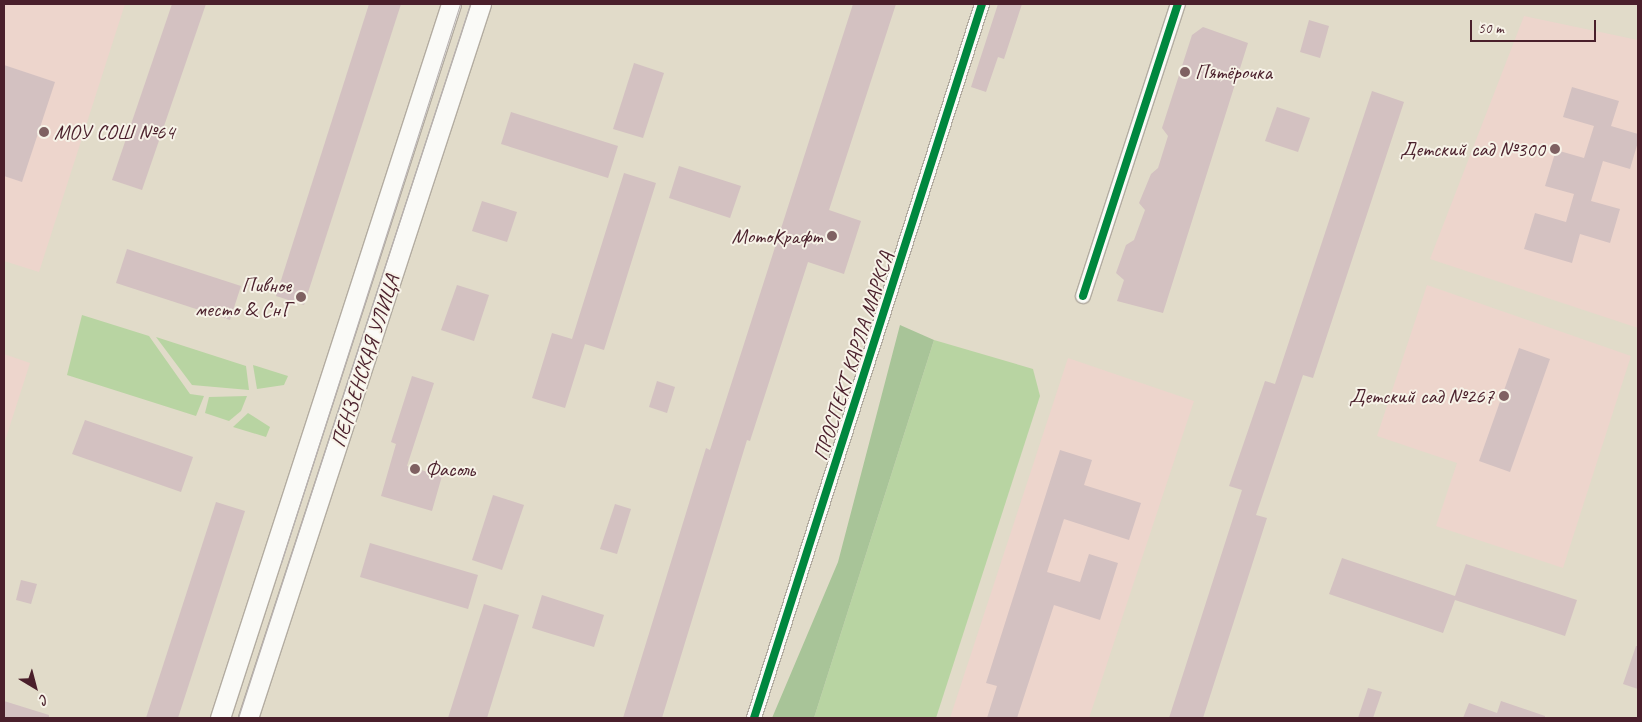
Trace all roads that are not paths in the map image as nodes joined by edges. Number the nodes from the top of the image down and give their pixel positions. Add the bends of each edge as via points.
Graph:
1 (451, 4) edge
2 (481, 4) edge
3 (982, 4) edge
4 (1178, 4) edge
5 (1083, 296) dead end
6 (220, 718) edge
7 (248, 718) edge
8 (754, 718) edge

1 - 6 main road, ПЕНЗЕНСКАЯ УЛИЦА
2 - 7 main road, ПЕНЗЕНСКАЯ УЛИЦА
3 - 8 street, ПРОСПЕКТ КАРЛА МАРКСА
4 - 5 street

